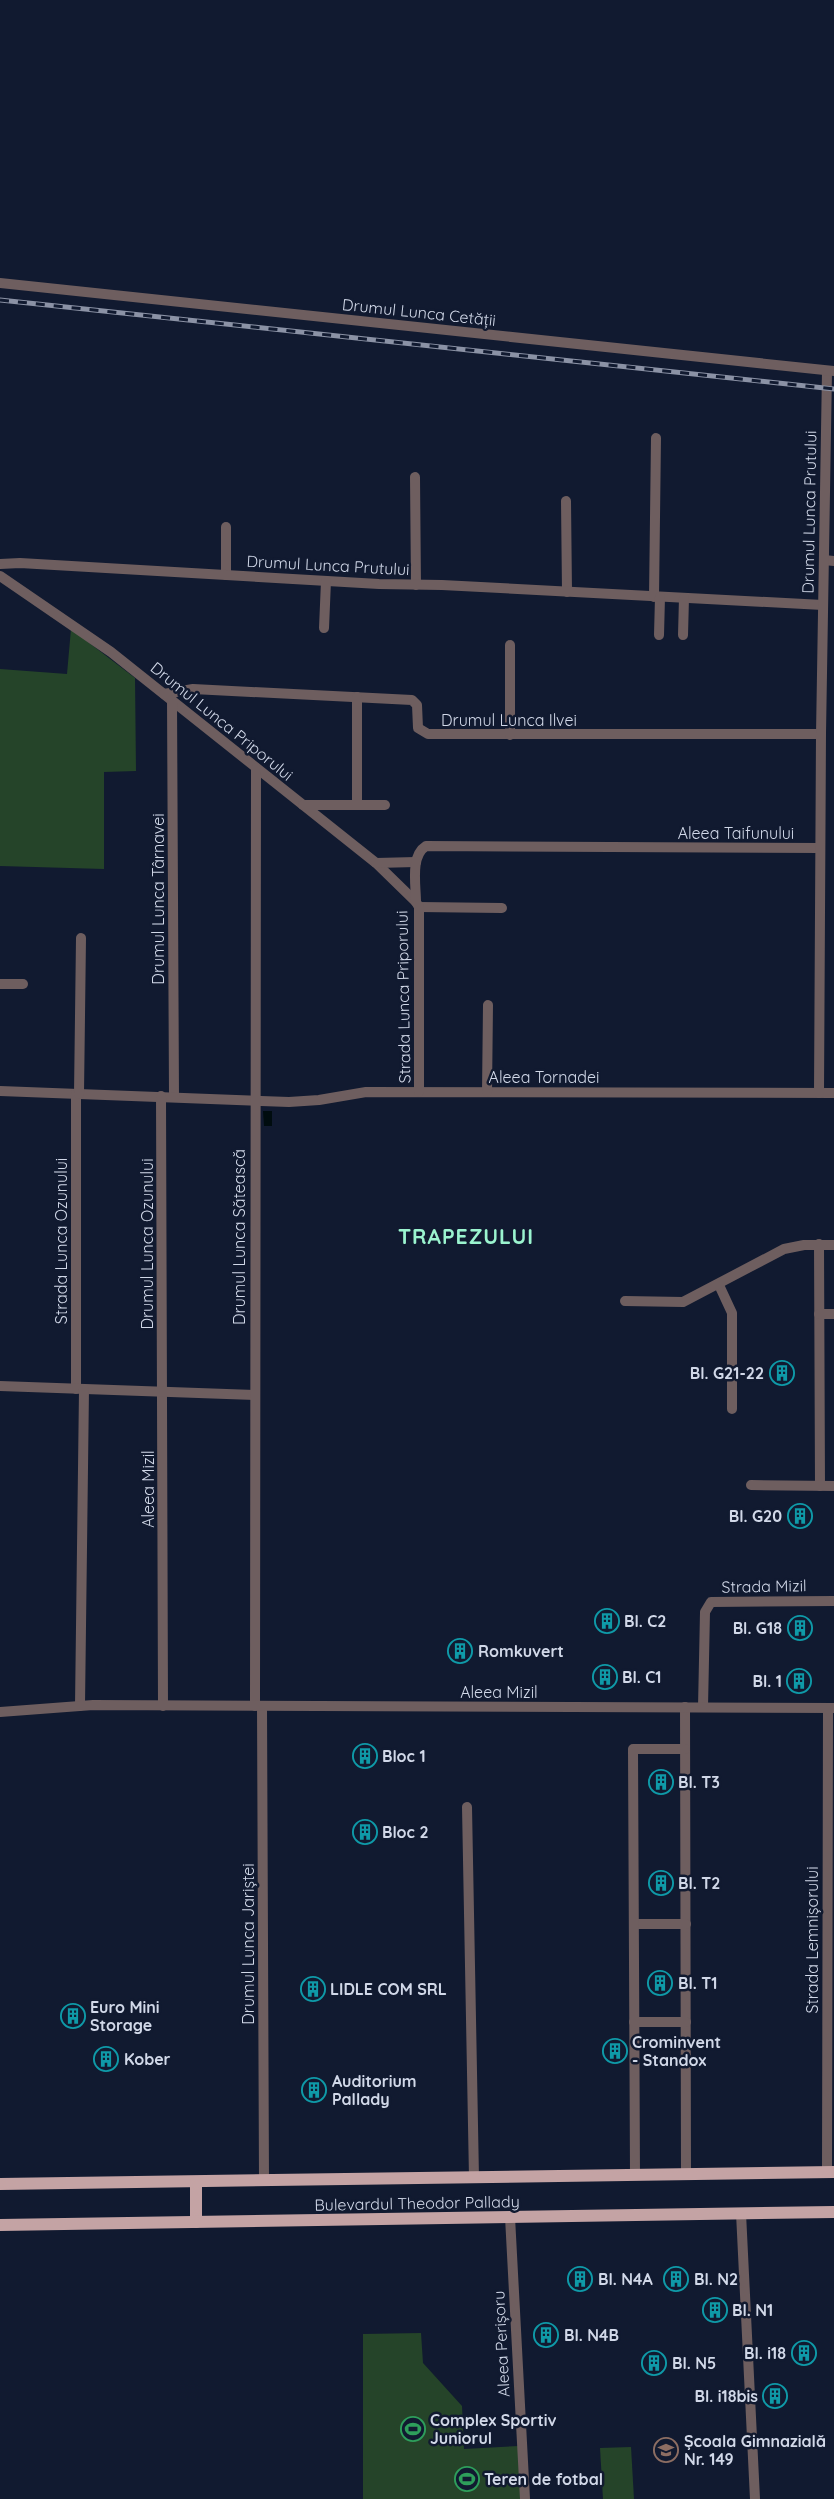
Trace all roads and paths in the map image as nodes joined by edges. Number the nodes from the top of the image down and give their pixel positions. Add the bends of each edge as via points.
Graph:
1 (0, 283) edge
2 (830, 371) edge
3 (656, 438) dead end
4 (415, 476) dead end
5 (566, 501) dead end
6 (226, 527) dead end
7 (829, 561) edge
8 (0, 564) edge
9 (226, 574) junction
10 (0, 576) edge
11 (326, 581) junction
12 (416, 585) junction
13 (567, 592) junction
14 (657, 597) junction
15 (684, 598) junction
16 (822, 605) junction
17 (324, 628) dead end
18 (660, 635) dead end
19 (683, 635) dead end
20 (510, 645) dead end
21 (168, 697) junction
22 (357, 697) junction
23 (821, 734) junction
24 (510, 735) junction
25 (256, 768) junction
26 (303, 805) junction
27 (357, 805) junction
28 (386, 805) dead end
29 (820, 848) junction
30 (416, 862) junction
31 (376, 863) junction
32 (418, 904) junction
33 (502, 908) dead end
34 (81, 938) dead end
35 (0, 984) edge
36 (23, 984) dead end
37 (488, 1005) dead end
38 (0, 1091) edge
39 (419, 1092) junction
40 (487, 1092) junction
41 (819, 1093) junction
42 (834, 1093) edge
43 (78, 1094) junction
44 (161, 1096) junction
45 (174, 1096) junction
46 (254, 1100) junction
47 (819, 1244) junction
48 (834, 1245) edge
49 (719, 1285) junction
50 (625, 1302) dead end
51 (819, 1314) junction
52 (834, 1314) edge
53 (0, 1386) edge
54 (80, 1389) junction
55 (162, 1392) junction
56 (255, 1395) junction
57 (732, 1409) dead end
58 (751, 1485) dead end
59 (820, 1486) junction
60 (834, 1486) edge
61 (834, 1601) edge
62 (80, 1706) junction
63 (163, 1706) junction
64 (258, 1706) junction
65 (685, 1707) junction
66 (703, 1707) junction
67 (831, 1708) edge
68 (0, 1712) edge
69 (685, 1749) junction
70 (467, 1807) dead end
71 (634, 1924) junction
72 (686, 1924) junction
73 (634, 2022) junction
74 (686, 2022) junction
75 (830, 2172) edge
76 (686, 2174) junction
77 (635, 2176) junction
78 (474, 2178) junction
79 (264, 2181) junction
80 (196, 2182) junction
81 (0, 2184) edge
82 (834, 2212) edge
83 (741, 2213) junction
84 (510, 2217) junction
85 (196, 2222) junction
86 (0, 2225) edge
87 (525, 2499) edge
88 (755, 2499) edge

1 - 2 street, Drumul Lunca Cetății
2 - 7 street, Drumul Lunca Prutului
3 - 14 street
4 - 12 street
5 - 13 street
6 - 9 street
7 - 16 street, Drumul Lunca Prutului
8 - 9 street, Drumul Lunca Prutului
9 - 11 street, Drumul Lunca Prutului
10 - 21 street, Drumul Lunca Priporului via 72,623
11 - 12 street, Drumul Lunca Prutului
11 - 17 street
12 - 13 street, Drumul Lunca Prutului
13 - 14 street, Drumul Lunca Prutului
14 - 15 street, Drumul Lunca Prutului
14 - 18 street
15 - 16 street, Drumul Lunca Prutului
15 - 19 street
16 - 23 street
20 - 24 street
21 - 22 street, Drumul Lunca Ilvei via 193,689
21 - 25 street, Drumul Lunca Priporului
21 - 45 street, Drumul Lunca Târnavei
22 - 24 street, Drumul Lunca Ilvei via 414,700 418,728 428,734
22 - 27 street
23 - 24 street, Drumul Lunca Ilvei
23 - 29 street
25 - 26 street, Drumul Lunca Priporului
25 - 46 street, Drumul Lunca Sătească
26 - 27 street
26 - 31 street, Drumul Lunca Priporului
27 - 28 street
29 - 30 street, Aleea Taifunului via 426,846 419,852
29 - 41 street
30 - 31 street
30 - 32 street
31 - 32 street, Drumul Lunca Priporului
32 - 33 street
32 - 39 street, Strada Lunca Priporului
34 - 43 street, Strada Lunca Ozunului
35 - 36 street
37 - 40 street
38 - 43 street
39 - 40 street, Aleea Tornadei
39 - 46 street, Aleea Tornadei via 354,1093 304,1101
40 - 41 street, Aleea Tornadei
41 - 42 street, Aleea Tornadei
43 - 44 street
43 - 54 street, Strada Lunca Ozunului
44 - 45 street
44 - 55 street, Drumul Lunca Ozunului
45 - 46 street
46 - 56 street, Drumul Lunca Sătească
47 - 48 street
47 - 49 street via 784,1249
47 - 51 street
49 - 50 street via 683,1302
49 - 57 street via 732,1313
51 - 52 street
51 - 59 street
53 - 54 street
54 - 55 street
54 - 62 street, Strada Lunca Ozunului
55 - 56 street
55 - 63 street, Aleea Mizil
56 - 64 street, Drumul Lunca Sătească
58 - 59 street
59 - 60 street
61 - 66 street, Strada Mizil via 712,1602 704,1612
62 - 63 street, Aleea Mizil
62 - 68 street, Aleea Mizil
63 - 64 street, Aleea Mizil
64 - 65 street, Aleea Mizil
64 - 79 street, Drumul Lunca Jariștei
65 - 66 street, Aleea Mizil
65 - 69 street
66 - 67 street, Aleea Mizil
67 - 75 street, Strada Lemnișorului
69 - 71 street via 632,1749
69 - 72 street
70 - 78 street
71 - 72 street
71 - 73 street
72 - 74 street
73 - 74 street
73 - 77 street
74 - 76 street
75 - 76 main road, Bulevardul Theodor Pallady
76 - 77 main road, Bulevardul Theodor Pallady
77 - 78 main road, Bulevardul Theodor Pallady
78 - 79 main road, Bulevardul Theodor Pallady
79 - 80 main road, Bulevardul Theodor Pallady
80 - 81 main road, Bulevardul Theodor Pallady
80 - 85 main road
82 - 83 main road, Bulevardul Theodor Pallady
83 - 84 main road, Bulevardul Theodor Pallady
83 - 88 street
84 - 85 main road, Bulevardul Theodor Pallady
84 - 87 street, Aleea Perișoru
85 - 86 main road, Bulevardul Theodor Pallady

